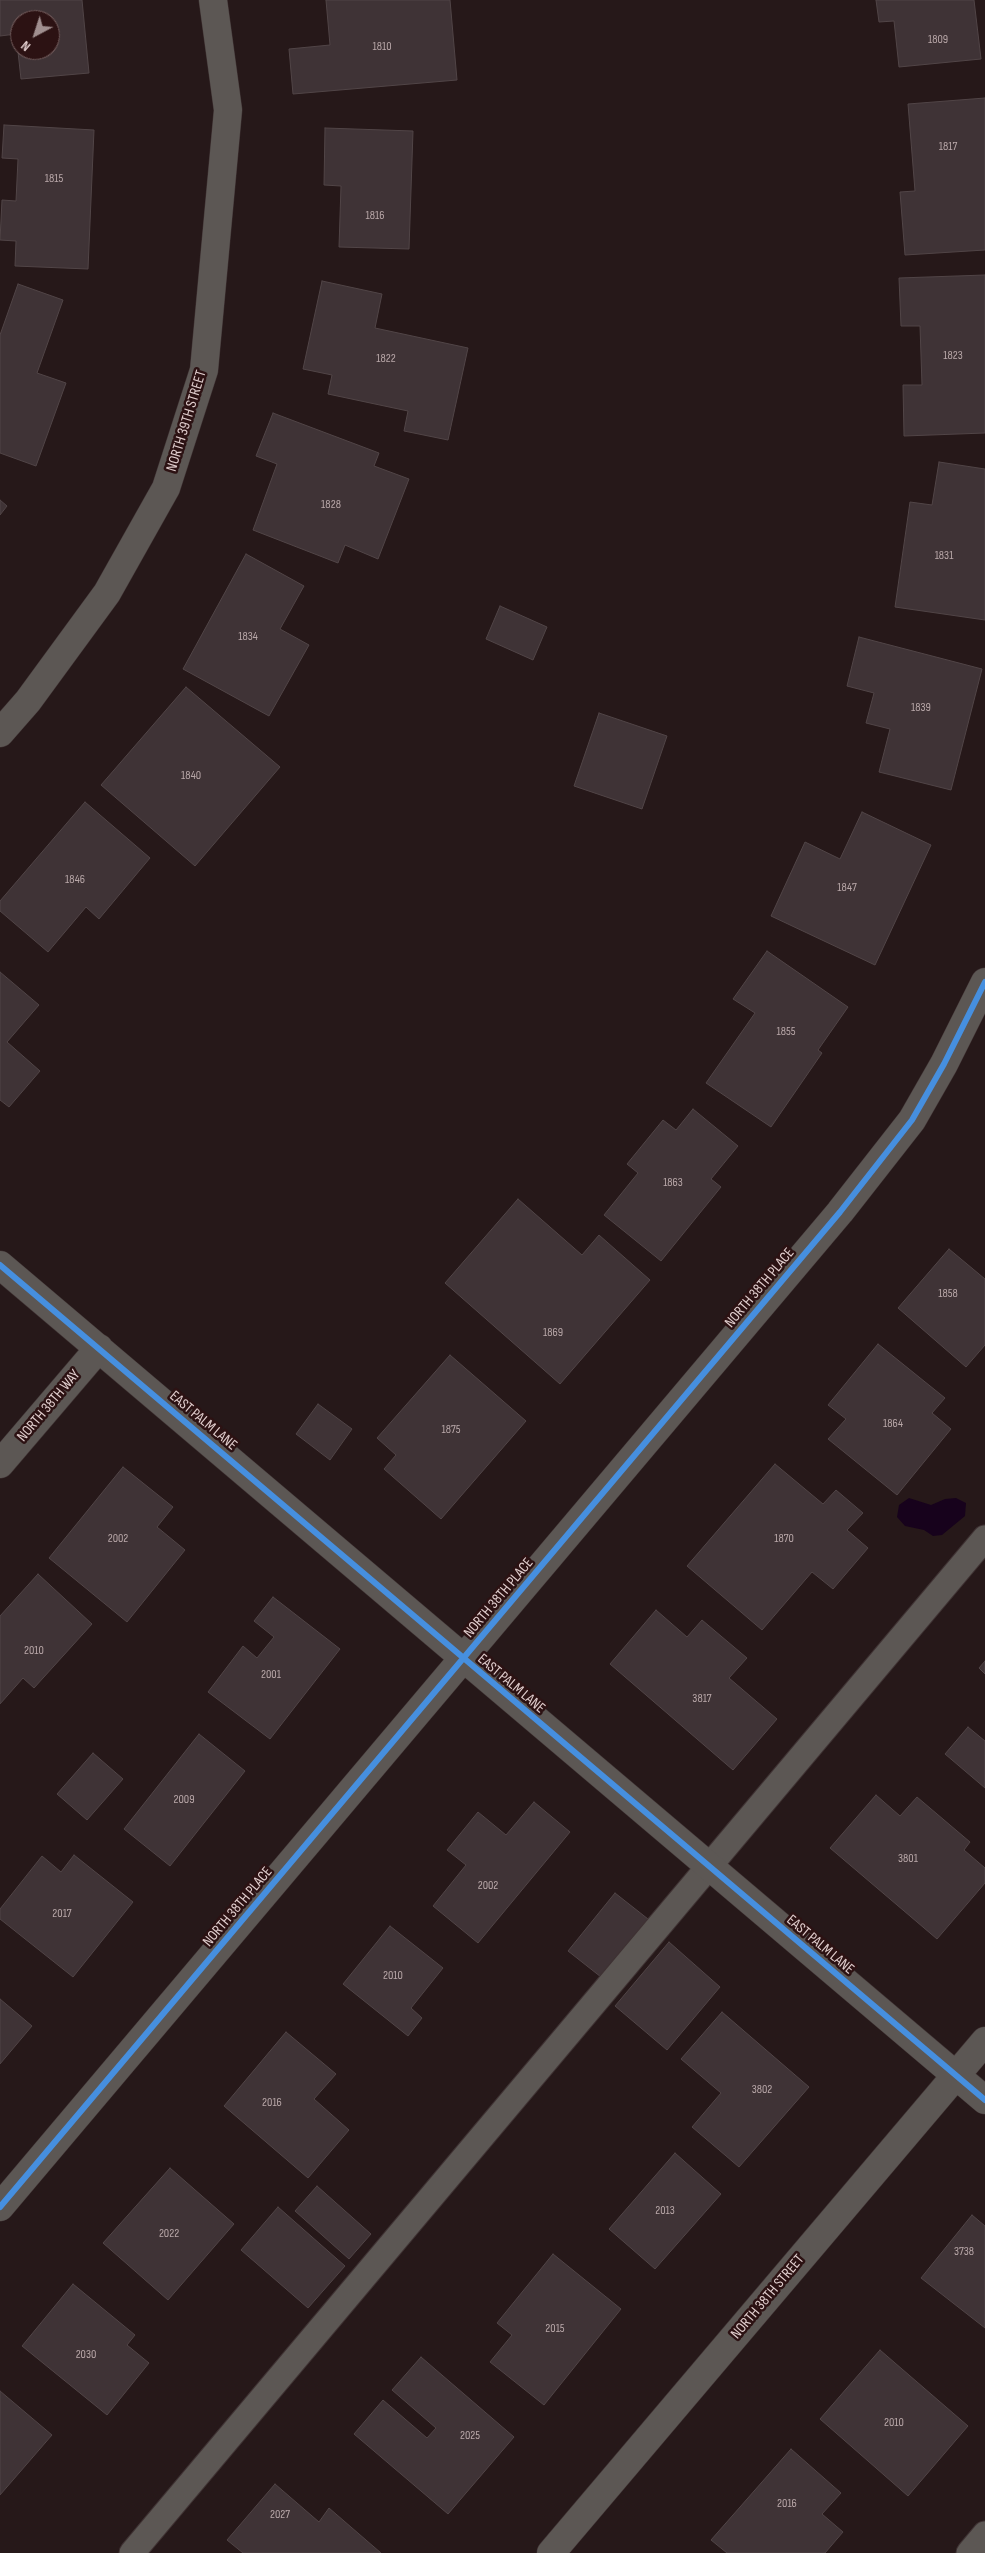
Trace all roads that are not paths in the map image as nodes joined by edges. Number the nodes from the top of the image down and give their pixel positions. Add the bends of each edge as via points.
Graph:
1 (214, 0) edge
2 (0, 732) edge
3 (985, 982) edge
4 (0, 1265) edge
5 (98, 1348) junction
6 (0, 1464) edge
7 (985, 1538) edge
8 (464, 1660) junction
9 (708, 1867) junction
10 (985, 2041) edge
11 (956, 2075) junction
12 (985, 2100) edge
13 (0, 2207) edge
14 (985, 2534) edge
15 (132, 2553) edge
16 (551, 2553) edge
17 (969, 2553) edge

1 - 2 street, NORTH 39TH STREET via 228,110 204,370 166,488 107,593 28,701
3 - 8 street, NORTH 38TH PLACE via 912,1120 840,1212
4 - 5 street, EAST PALM LANE
5 - 6 street, NORTH 38TH WAY
5 - 8 street, EAST PALM LANE
7 - 9 lane
8 - 9 street, EAST PALM LANE
8 - 13 street, NORTH 38TH PLACE
9 - 11 street, EAST PALM LANE
9 - 15 lane
10 - 11 street, NORTH 38TH STREET
11 - 12 street, EAST PALM LANE
11 - 16 street, NORTH 38TH STREET
14 - 17 lane

